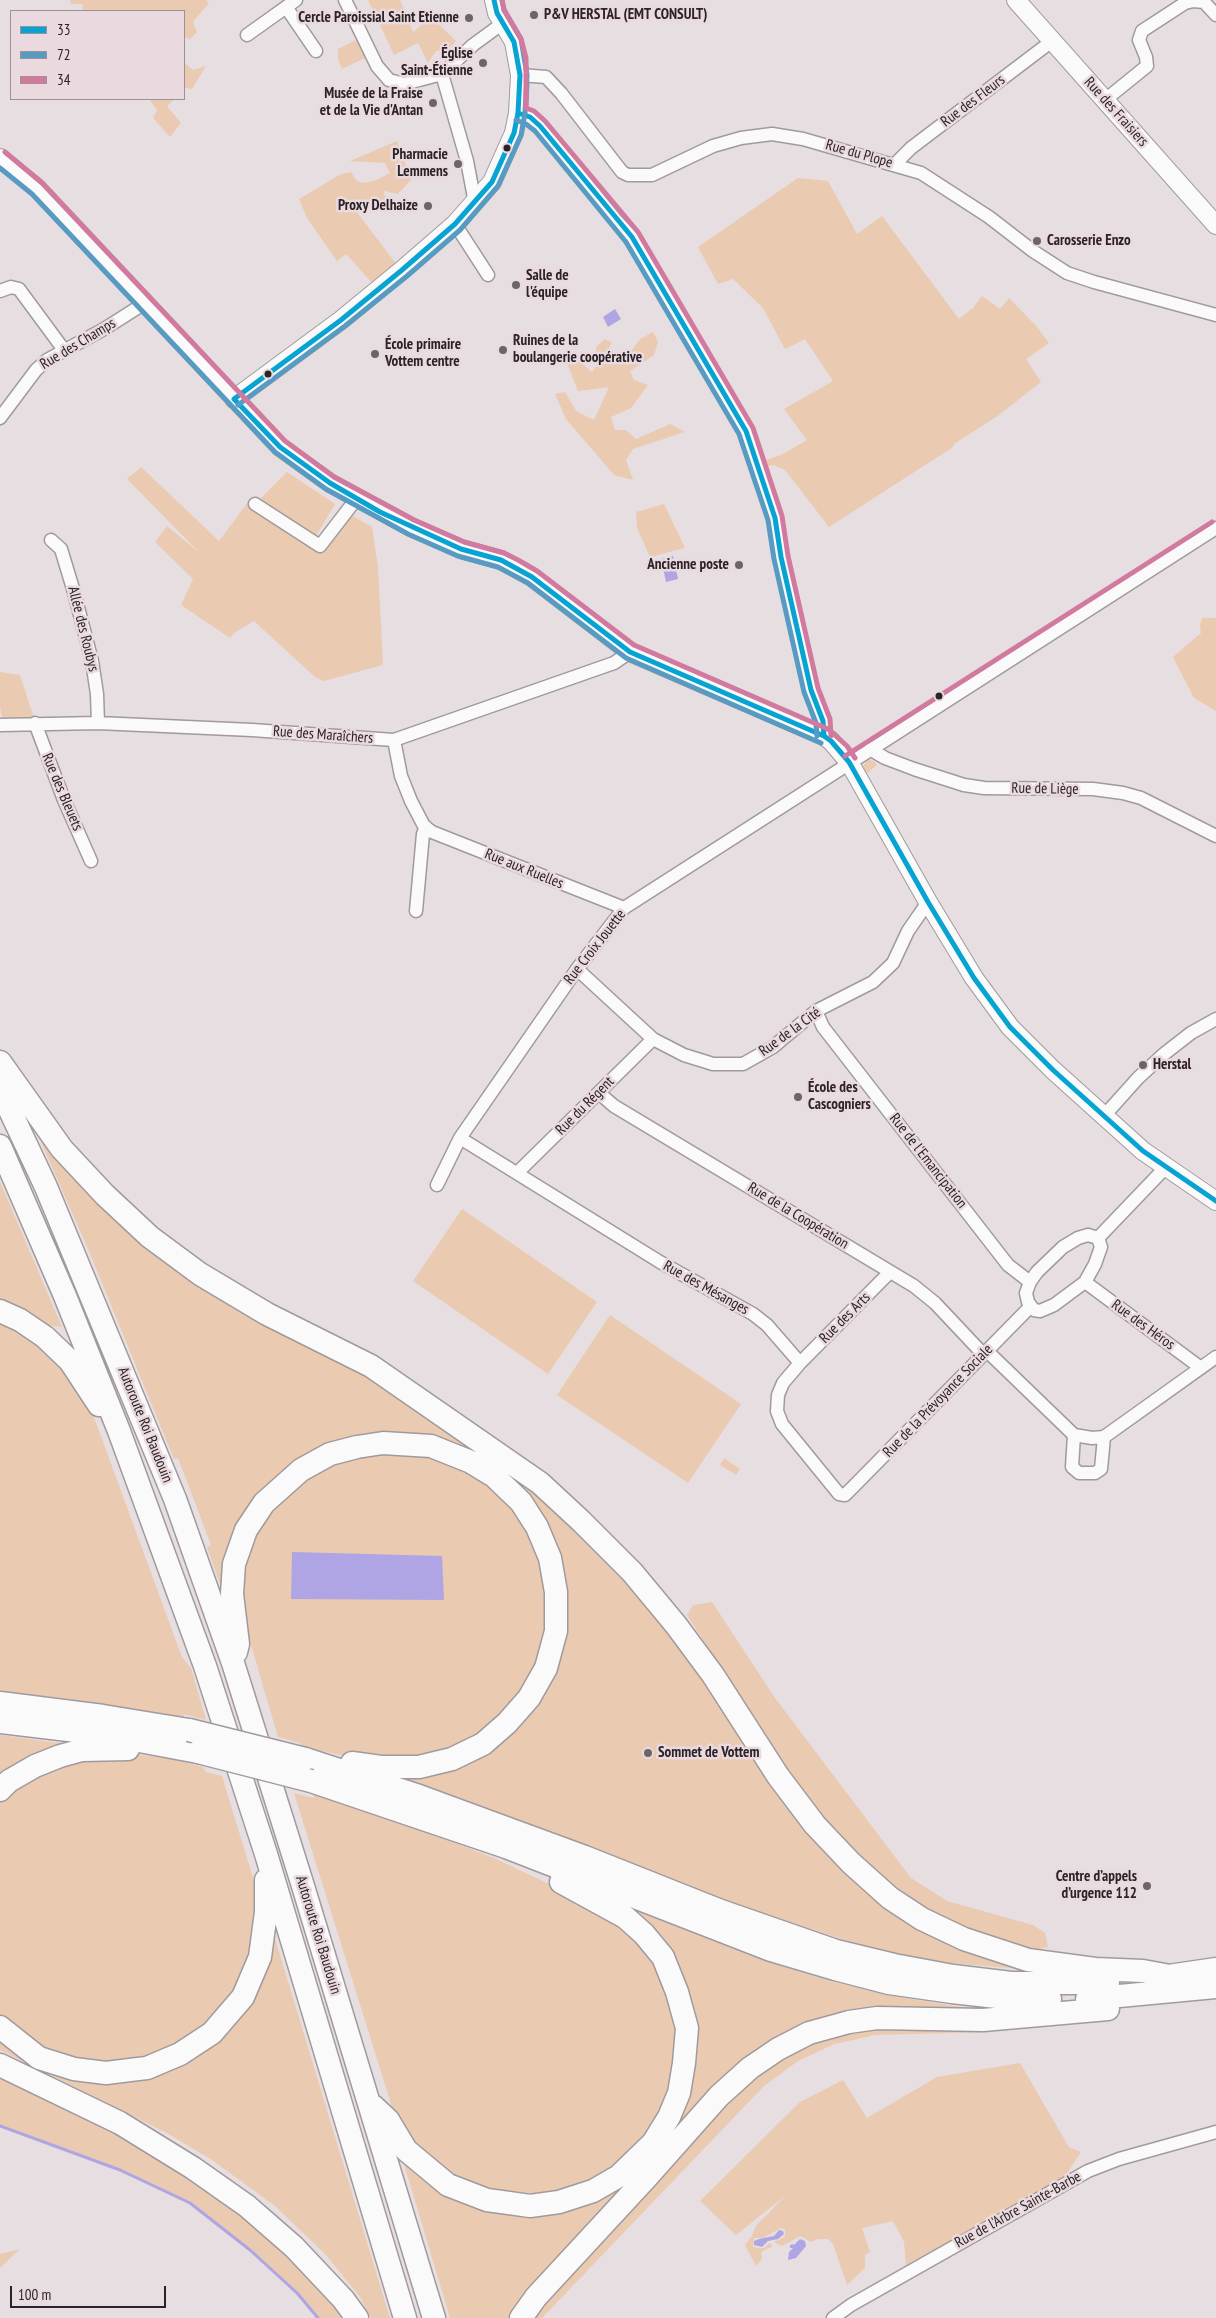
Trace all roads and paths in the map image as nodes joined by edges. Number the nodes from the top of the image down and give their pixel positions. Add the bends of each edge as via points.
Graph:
1 (345, 0) edge
2 (494, 0) edge
3 (1016, 0) edge
4 (291, 4) edge
5 (1216, 15) edge
6 (503, 22) junction
7 (247, 35) dead end
8 (1052, 41) junction
9 (316, 51) dead end
10 (442, 74) junction
11 (520, 75) junction
12 (1105, 100) junction
13 (518, 113) junction
14 (0, 158) edge
15 (895, 164) junction
16 (474, 203) junction
17 (455, 224) junction
18 (1216, 225) edge
19 (488, 275) dead end
20 (0, 291) edge
21 (145, 303) junction
22 (1216, 315) edge
23 (64, 350) junction
24 (234, 399) junction
25 (0, 418) edge
26 (357, 498) junction
27 (254, 504) dead end
28 (1216, 528) edge
29 (51, 540) dead end
30 (630, 652) junction
31 (35, 723) junction
32 (98, 723) junction
33 (0, 725) edge
34 (824, 736) junction
35 (394, 740) junction
36 (870, 750) junction
37 (849, 762) junction
38 (426, 827) junction
39 (1216, 836) edge
40 (91, 861) dead end
41 (928, 902) junction
42 (624, 908) junction
43 (416, 911) dead end
44 (577, 969) junction
45 (816, 1011) junction
46 (1216, 1018) edge
47 (653, 1039) junction
48 (0, 1062) edge
49 (0, 1089) edge
50 (599, 1094) junction
51 (1104, 1116) junction
52 (460, 1138) junction
53 (0, 1146) edge
54 (1165, 1168) junction
55 (517, 1173) junction
56 (437, 1185) dead end
57 (1216, 1201) edge
58 (1098, 1238) junction
59 (890, 1272) junction
60 (1030, 1282) junction
61 (1085, 1282) junction
62 (1030, 1306) junction
63 (0, 1312) edge
64 (985, 1353) junction
65 (1216, 1357) edge
66 (800, 1363) junction
67 (1201, 1368) junction
68 (120, 1432) junction
69 (1074, 1435) junction
70 (1104, 1437) junction
71 (233, 1663) junction
72 (0, 1703) edge
73 (0, 1722) edge
74 (172, 1748) junction
75 (333, 1767) junction
76 (0, 1790) edge
77 (506, 1847) junction
78 (266, 1854) junction
79 (1216, 1969) edge
80 (1170, 1976) junction
81 (1216, 1988) edge
82 (0, 2027) edge
83 (0, 2065) edge
84 (368, 2101) junction
85 (1216, 2132) edge
86 (357, 2318) edge
87 (405, 2318) edge
88 (434, 2318) edge
89 (521, 2318) edge
90 (832, 2318) edge

1 - 10 street via 377,66 389,80 404,84
2 - 6 street
3 - 8 street, Rue des Fraisiers
4 - 7 street
4 - 9 street
5 - 12 street via 1204,2 1193,0 1142,31 1139,40 1146,66
6 - 10 street
6 - 11 street via 514,42
8 - 12 street, Rue des Fraisiers
8 - 15 street, Rue des Fleurs via 911,148
10 - 16 street via 467,161
11 - 13 street
11 - 15 street, Rue du Plope via 546,76 622,172 628,175 652,175 714,146 772,134
12 - 18 street, Rue des Fraisiers
13 - 16 street via 504,160 492,182
13 - 34 street via 530,117 540,126 632,237 746,431 775,518 781,558 811,690 823,721
14 - 21 street via 37,188
15 - 22 street, Rue du Plope via 921,173 951,191 1067,273
16 - 17 street
17 - 19 street
17 - 24 street via 341,320
20 - 23 street via 11,287 19,289
21 - 23 street, Rue des Champs
21 - 24 street
23 - 25 street, Rue des Champs via 36,370
24 - 26 street via 280,447
26 - 27 street via 320,546
26 - 30 street via 411,527 461,549 501,560 532,577
28 - 36 street, Rue Croix Jouette
29 - 32 street, Allée des Roubys via 61,549 77,600 92,661
30 - 34 street
30 - 35 street, Rue des Maraîchers via 614,663
31 - 32 street, Rue des Maraîchers
31 - 33 street, Rue des Maraîchers
31 - 40 street, Rue des Bleuets
32 - 35 street, Rue des Maraîchers
34 - 37 street
35 - 38 street via 401,776
36 - 37 street, Rue Croix Jouette
36 - 39 street, Rue de Liège via 964,785 1123,793 1141,798
37 - 41 street
37 - 42 street, Rue Croix Jouette
38 - 42 street, Rue aux Ruelles
38 - 43 street
41 - 45 street, Rue de la Cité via 908,931 893,963 873,982
41 - 51 street via 974,978 1010,1027
42 - 44 street, Rue Croix Jouette
44 - 47 street, Rue de la Cité
44 - 52 street, Rue Croix Jouette
45 - 47 street, Rue de la Cité via 773,1047 743,1064 713,1064 684,1055
45 - 60 street, Rue de l'Emancipation via 823,1027 1003,1258
46 - 51 street via 1159,1058
47 - 50 street, Rue du Régent
48 - 80 highway via 62,1149 150,1236 200,1274 267,1314 371,1366 540,1483 581,1521 632,1572 676,1625 713,1674 778,1776 814,1825 890,1898 964,1940 1028,1960
49 - 71 highway, Autoroute Roi Baudouin via 50,1196 175,1499
50 - 55 street, Rue du Régent
50 - 59 street, Rue de la Coopération
51 - 54 street
52 - 55 street, Rue des Mésanges
52 - 56 street, Rue Croix Jouette
53 - 68 highway
54 - 57 street
54 - 58 street
55 - 66 street, Rue des Mésanges via 679,1273 753,1314
58 - 60 street via 1083,1236 1063,1247 1042,1265
58 - 61 street via 1101,1247
59 - 64 street, Rue de la Coopération via 926,1295
59 - 66 street, Rue des Arts
60 - 62 street via 1026,1293
61 - 62 street via 1048,1308 1040,1311
61 - 67 street, Rue des Héros
62 - 64 street, Rue de la Prévoyance Sociale
63 - 68 highway via 20,1320 45,1337 70,1361
64 - 66 street, Rue de la Prévoyance Sociale via 845,1495 831,1487 791,1438 778,1416 776,1406 780,1388
64 - 69 street, Rue de la Coopération
65 - 67 street
67 - 70 street
68 - 78 highway via 205,1666
69 - 70 street
69 - 70 street via 1072,1468 1086,1473 1095,1473 1101,1468
71 - 75 highway via 238,1644 232,1594 234,1564 246,1530 264,1504 302,1470 330,1454 383,1443 430,1446 471,1462 494,1476 521,1502 537,1527 550,1558 556,1592 556,1631 546,1668 529,1698 508,1723 483,1744 452,1759 419,1767 352,1763
71 - 84 highway, Autoroute Roi Baudouin
72 - 75 highway, bridge via 189,1730
73 - 74 highway via 102,1734
74 - 76 highway via 82,1750 35,1766
74 - 77 highway, bridge via 311,1781
75 - 80 highway via 855,1956 953,1976 1011,1982 1102,1983
77 - 81 highway via 771,1950 889,1983 1015,1999 1083,1999
77 - 84 highway via 529,1866 625,1917 663,1957 687,2028 679,2093 669,2116 653,2143 619,2176 593,2191 559,2202 530,2206 487,2200 448,2185 406,2150 388,2120
78 - 82 highway via 266,1912 260,1957 254,1973 243,1997 223,2022 180,2054 147,2068 106,2073 74,2069 39,2058
78 - 87 highway
79 - 80 highway
81 - 89 highway via 1181,1998 1105,2009 983,2020 877,2018 809,2033 750,2068 719,2096 536,2297
83 - 86 highway via 120,2123 247,2206 294,2247
84 - 88 highway, Autoroute Roi Baudouin
85 - 90 street, Rue de l'Arbre Sainte-Barbe via 1088,2171 851,2304

